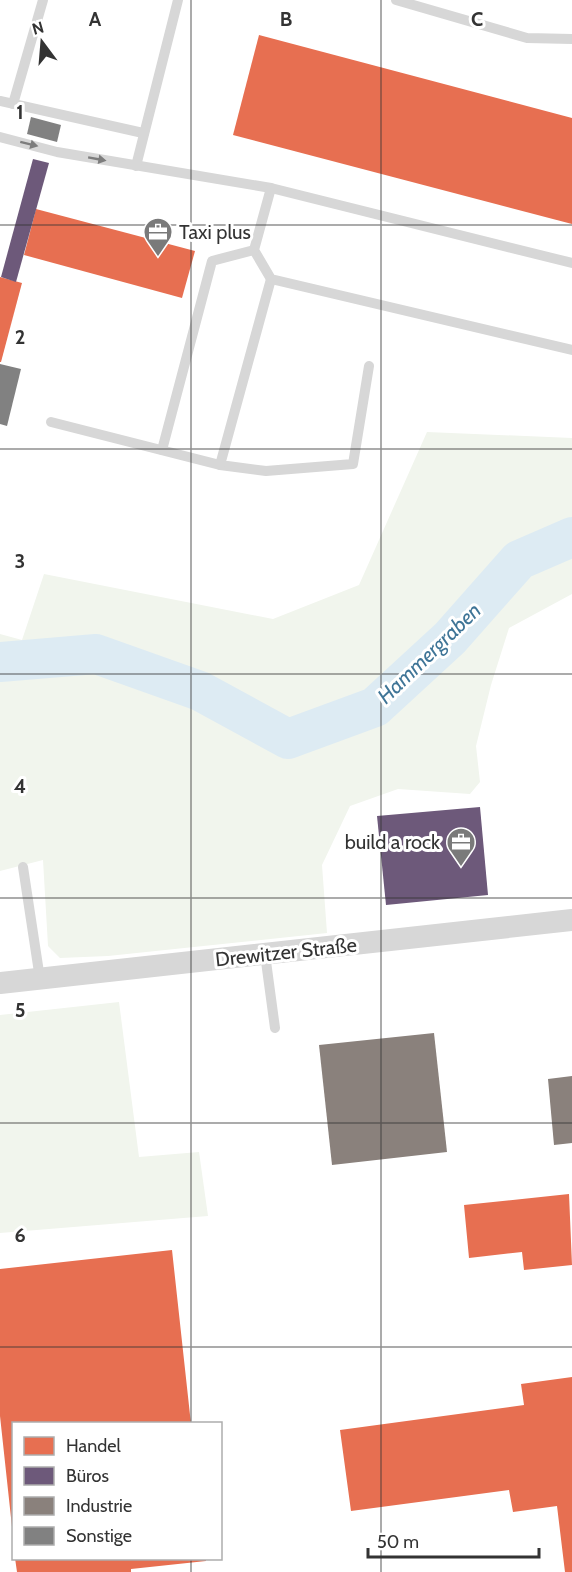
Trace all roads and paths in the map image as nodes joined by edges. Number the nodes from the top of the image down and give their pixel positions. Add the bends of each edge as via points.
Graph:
1 (43, 0) edge
2 (178, 0) edge
3 (396, 0) edge
4 (572, 39) edge
5 (0, 101) edge
6 (13, 104) junction
7 (143, 132) junction
8 (0, 137) edge
9 (136, 166) junction
10 (271, 188) junction
11 (254, 250) junction
12 (572, 262) edge
13 (272, 279) junction
14 (572, 350) edge
15 (369, 366) dead end
16 (51, 422) dead end
17 (162, 450) junction
18 (220, 465) junction
19 (23, 867) dead end
20 (572, 920) edge
21 (265, 954) junction
22 (40, 979) junction
23 (0, 983) edge
24 (275, 1028) dead end

1 - 6 lane
2 - 7 lane
3 - 4 lane via 527,38
5 - 6 lane
6 - 7 lane
7 - 9 lane
8 -> 9 lane
9 - 10 lane
10 - 11 lane
10 - 12 lane
11 - 13 lane
11 - 17 lane via 212,261
13 - 14 lane
13 - 18 lane
15 - 18 lane via 353,464 266,471
16 - 17 lane
17 - 18 lane
19 - 22 lane
20 - 21 street, Drewitzer Straße
21 - 22 street, Drewitzer Straße
21 - 24 lane
22 - 23 street, Drewitzer Straße

